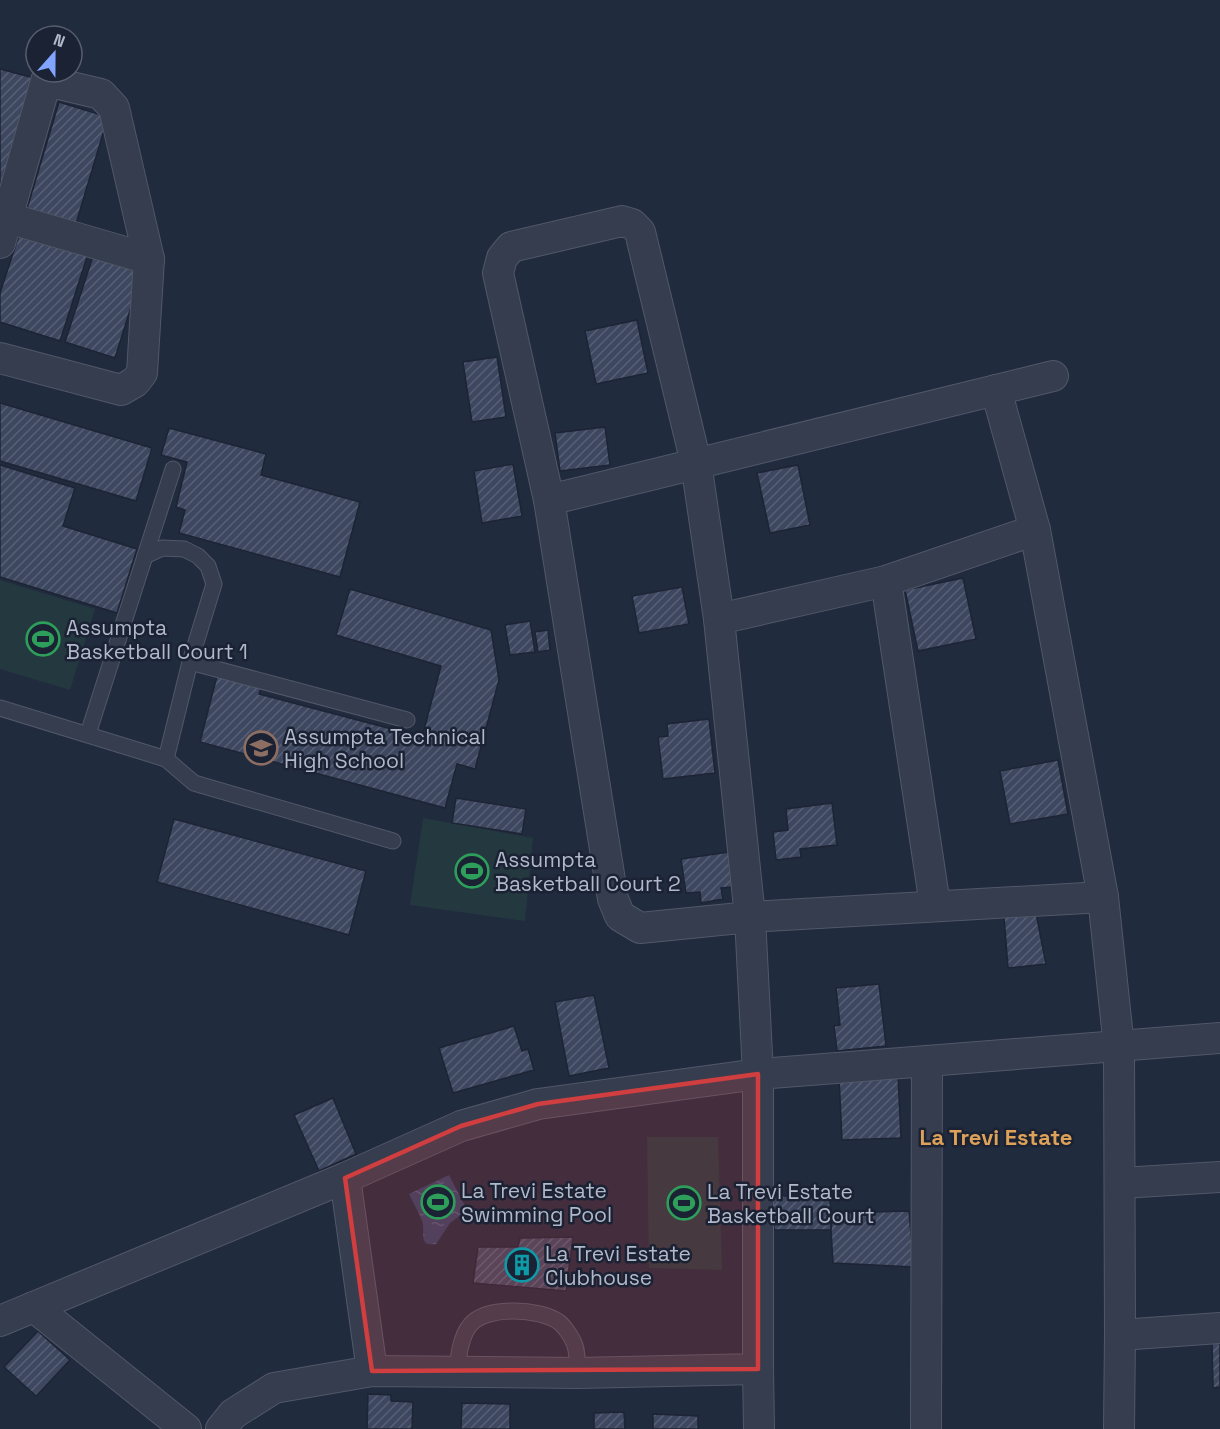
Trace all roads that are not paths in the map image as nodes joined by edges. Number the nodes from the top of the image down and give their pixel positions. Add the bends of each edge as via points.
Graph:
1 (4, 230) edge
2 (149, 259) junction
3 (0, 358) edge
4 (1053, 376) dead end
5 (996, 390) junction
6 (696, 463) junction
7 (173, 469) dead end
8 (549, 500) junction
9 (1035, 530) junction
10 (145, 556) junction
11 (886, 581) junction
12 (719, 619) junction
13 (190, 662) junction
14 (0, 708) edge
15 (407, 720) dead end
16 (88, 734) junction
17 (166, 759) junction
18 (393, 841) dead end
19 (1103, 897) junction
20 (934, 905) junction
21 (750, 916) junction
22 (1220, 1038) edge
23 (1119, 1047) junction
24 (927, 1061) junction
25 (758, 1074) junction
26 (1220, 1177) edge
27 (345, 1178) junction
28 (1122, 1184) junction
29 (34, 1307) junction
30 (0, 1321) edge
31 (1220, 1328) edge
32 (1120, 1335) junction
33 (758, 1369) junction
34 (372, 1371) junction
35 (457, 1373) junction
36 (578, 1373) junction
37 (186, 1429) edge
38 (221, 1429) edge
39 (759, 1429) edge
40 (926, 1429) edge
41 (1119, 1429) edge

1 - 2 street
1 - 2 street via 46,81 101,94 114,108
2 - 3 street via 142,373 135,382 121,390
4 - 5 street
5 - 6 street
5 - 9 street
6 - 8 street
6 - 8 street via 640,232 622,221 511,247 502,258 498,273
6 - 12 street
7 - 10 lane
8 - 21 street via 612,899 620,916 640,928
9 - 11 street
9 - 19 street
10 - 13 lane via 162,548 184,549 208,566 214,584
10 - 16 lane
11 - 12 street
11 - 20 street
12 - 21 street
13 - 15 lane
13 - 17 lane
14 - 16 lane
16 - 17 lane
17 - 18 lane via 194,783
19 - 20 street
19 - 23 street
20 - 21 street
21 - 25 street
22 - 23 street
23 - 24 street
23 - 28 street
24 - 25 street
24 - 40 street
25 - 27 street via 538,1104 461,1126
25 - 33 street
26 - 28 street
27 - 29 street
27 - 34 street
28 - 32 street
29 - 30 street
29 - 37 street
31 - 32 street
32 - 41 street
33 - 36 street
33 - 39 street
34 - 35 street
34 - 38 street via 273,1388 233,1414
35 - 36 street
35 - 36 lane via 468,1327 479,1317 502,1311 527,1312 559,1323 574,1342

